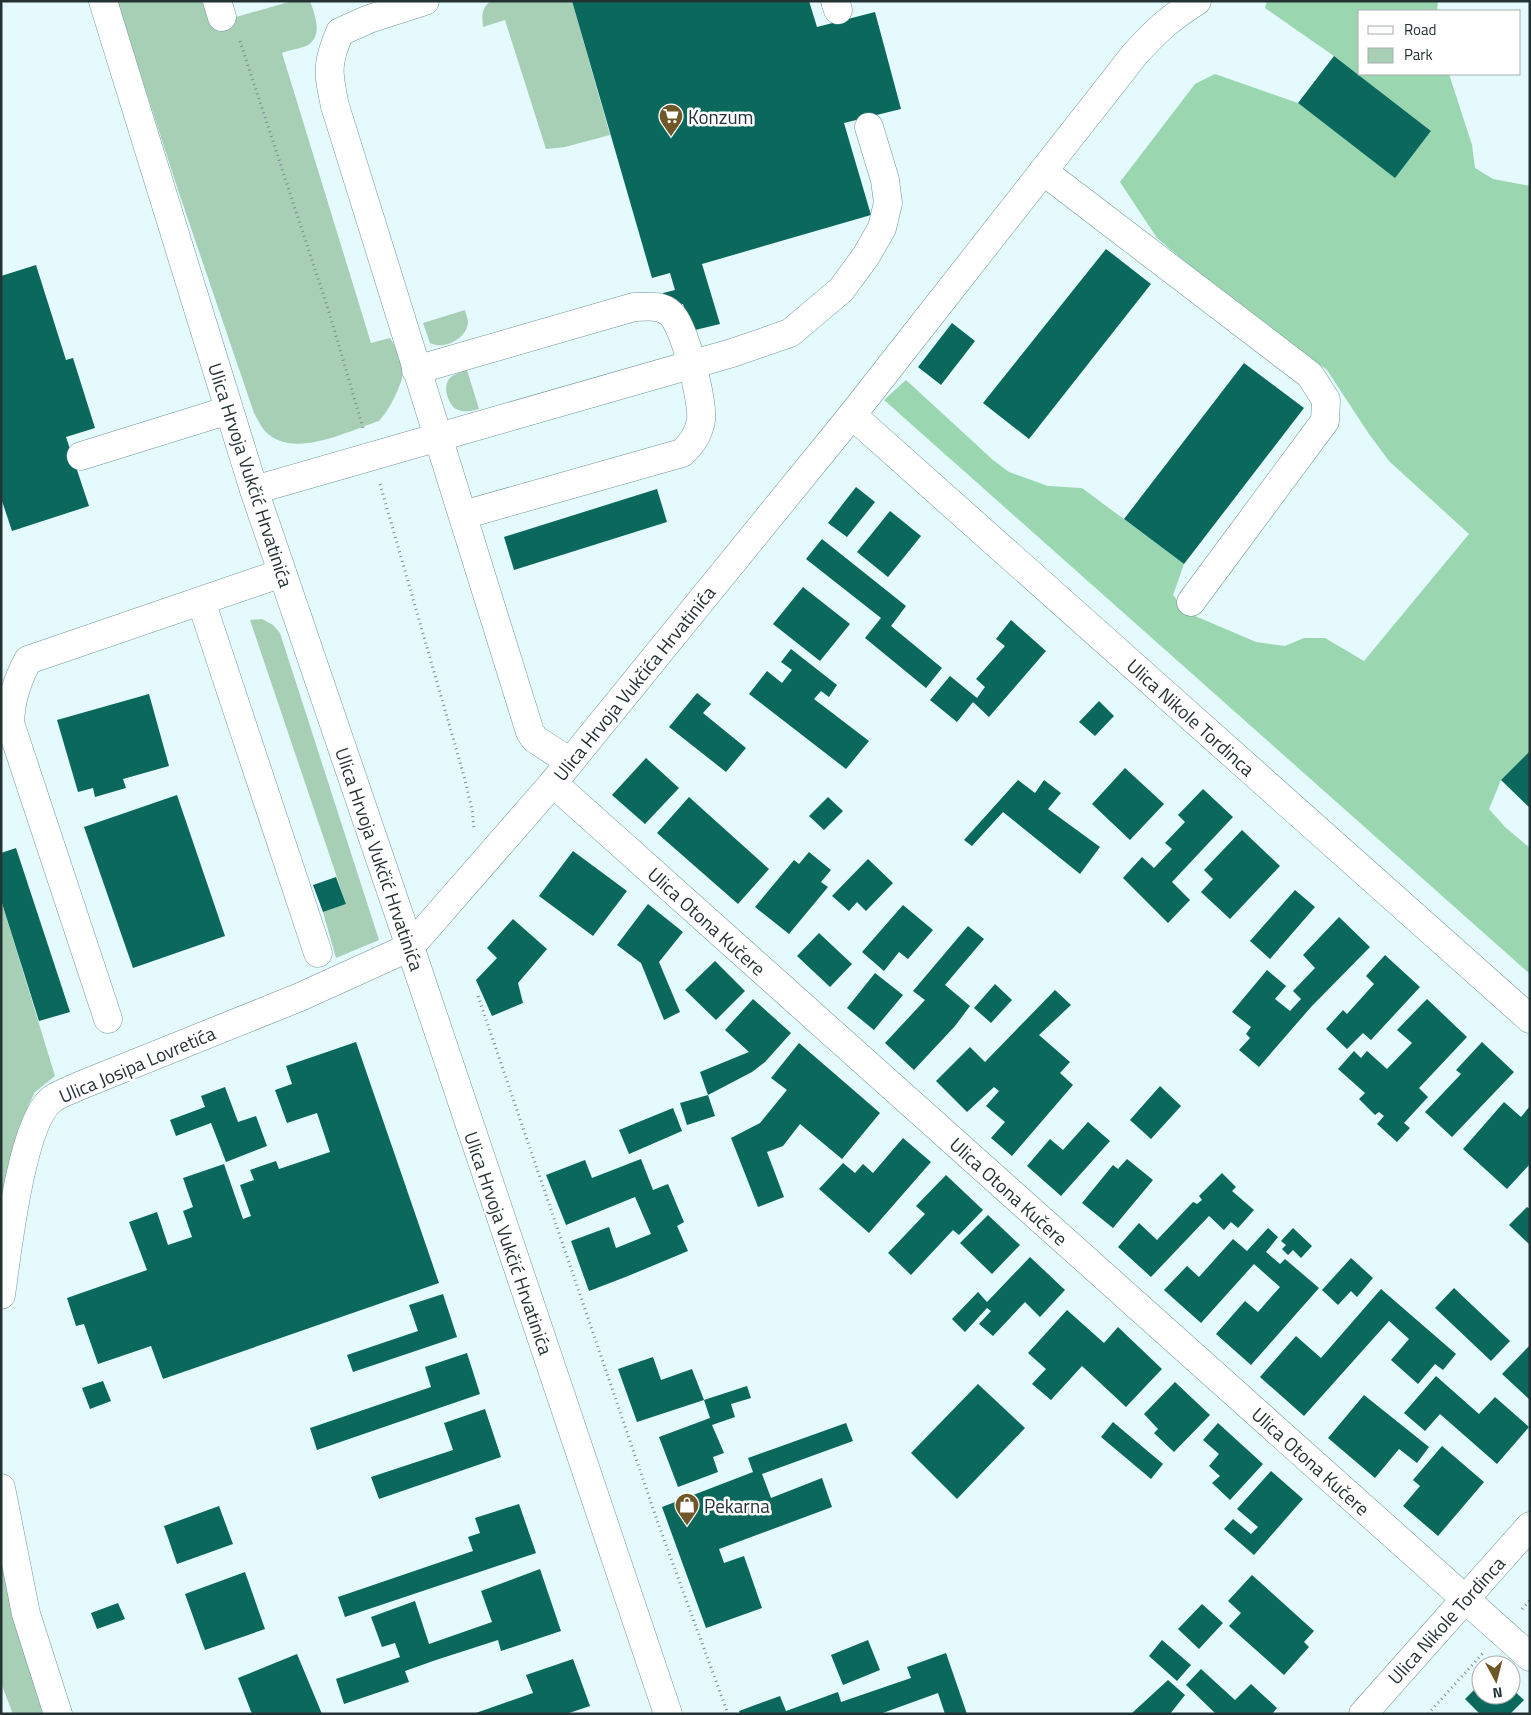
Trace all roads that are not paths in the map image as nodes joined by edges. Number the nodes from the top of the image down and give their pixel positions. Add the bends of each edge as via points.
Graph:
1 (103, 1) edge
2 (425, 1) edge
3 (1198, 1) edge
4 (869, 127) dead end
5 (1043, 171) junction
6 (692, 364) junction
7 (416, 370) junction
8 (229, 410) junction
9 (852, 414) junction
10 (437, 437) junction
11 (81, 456) dead end
12 (254, 490) junction
13 (463, 515) junction
14 (282, 573) junction
15 (201, 600) junction
16 (1191, 602) dead end
17 (570, 762) junction
18 (553, 783) junction
19 (410, 947) junction
20 (318, 954) dead end
21 (108, 1019) dead end
22 (1530, 1019) edge
23 (1, 1295) edge
24 (1, 1488) edge
25 (1530, 1526) edge
26 (1464, 1599) junction
27 (1530, 1657) edge
28 (58, 1714) edge
29 (668, 1714) edge
30 (1363, 1714) edge

1 - 8 street, Ulica Hrvoja Vukčić Hrvatinića
2 - 7 street via 340,32 331,53 329,75 334,106
3 - 5 street, Ulica Hrvoja Vukčića Hrvatinića via 1156,30
4 - 6 street via 885,180 888,203 882,228 842,290 790,333
5 - 9 street, Ulica Hrvoja Vukčića Hrvatinića
5 - 16 street via 1310,375 1326,400 1325,420
6 - 7 street via 672,314 659,306 634,307
6 - 10 street
6 - 13 street via 702,409 701,422 693,443 682,453
7 - 10 street
8 - 11 street
8 - 12 street, Ulica Hrvoja Vukčić Hrvatinića
9 - 17 street, Ulica Hrvoja Vukčića Hrvatinića
9 - 22 street, Ulica Nikole Tordinca
10 - 12 street
10 - 13 street
12 - 14 street, Ulica Hrvoja Vukčić Hrvatinića
13 - 17 street via 530,732 535,739
14 - 15 street
14 - 19 street, Ulica Hrvoja Vukčić Hrvatinića
15 - 20 street
15 - 21 street via 28,660 11,703 10,723 16,743
17 - 18 street, Ulica Hrvoja Vukčića Hrvatinića
18 - 19 street, Ulica Hrvoja Vukčića Hrvatinića
18 - 26 street, Ulica Otona Kučere
19 - 23 street, Ulica Josipa Lovretića via 300,997 51,1100 35,1123 28,1148 13,1214
19 - 29 street, Ulica Hrvoja Vukčić Hrvatinića
24 - 28 street via 26,1614
25 - 26 street, Ulica Nikole Tordinca
26 - 27 street, Ulica Otona Kučere
26 - 30 street, Ulica Nikole Tordinca

